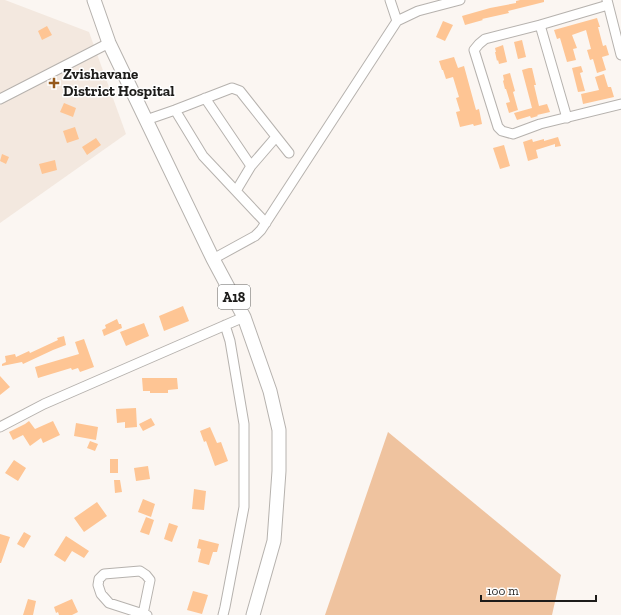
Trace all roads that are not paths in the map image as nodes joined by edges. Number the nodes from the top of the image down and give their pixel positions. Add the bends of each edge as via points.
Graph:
1 (94, 0) edge
2 (390, 0) edge
3 (453, 1) edge
4 (607, 3) edge
5 (397, 21) junction
6 (540, 25) junction
7 (109, 43) junction
8 (621, 51) edge
9 (205, 98) junction
10 (0, 99) edge
11 (621, 104) edge
12 (175, 110) junction
13 (566, 118) junction
14 (146, 120) junction
15 (276, 137) junction
16 (288, 152) dead end
17 (251, 166) junction
18 (236, 191) junction
19 (266, 223) junction
20 (213, 258) junction
21 (244, 317) junction
22 (224, 325) junction
23 (0, 427) edge
24 (145, 614) edge
25 (222, 615) edge
26 (253, 615) edge

1 - 7 highway, A18
2 - 5 street
3 - 5 street via 418,11
4 - 6 street
4 - 8 street
5 - 19 street
6 - 13 street
6 - 13 street via 485,39 474,50 498,127 502,131 513,134
7 - 10 street
7 - 14 highway, A18
9 - 12 street
9 - 15 street via 232,88 240,91
9 - 17 street
11 - 13 street
12 - 14 street
12 - 18 street via 203,156
14 - 20 highway, A18
15 - 16 street
15 - 17 street
17 - 18 street
18 - 19 street
19 - 20 street via 255,236
20 - 21 highway, A18
21 - 22 street
21 - 26 highway, A18 via 270,391 279,430 274,542
22 - 23 street via 44,404
22 - 25 street via 230,341 244,424 244,507
24 - 24 street via 109,603 101,594 99,579 104,574 140,571 146,575 150,580

